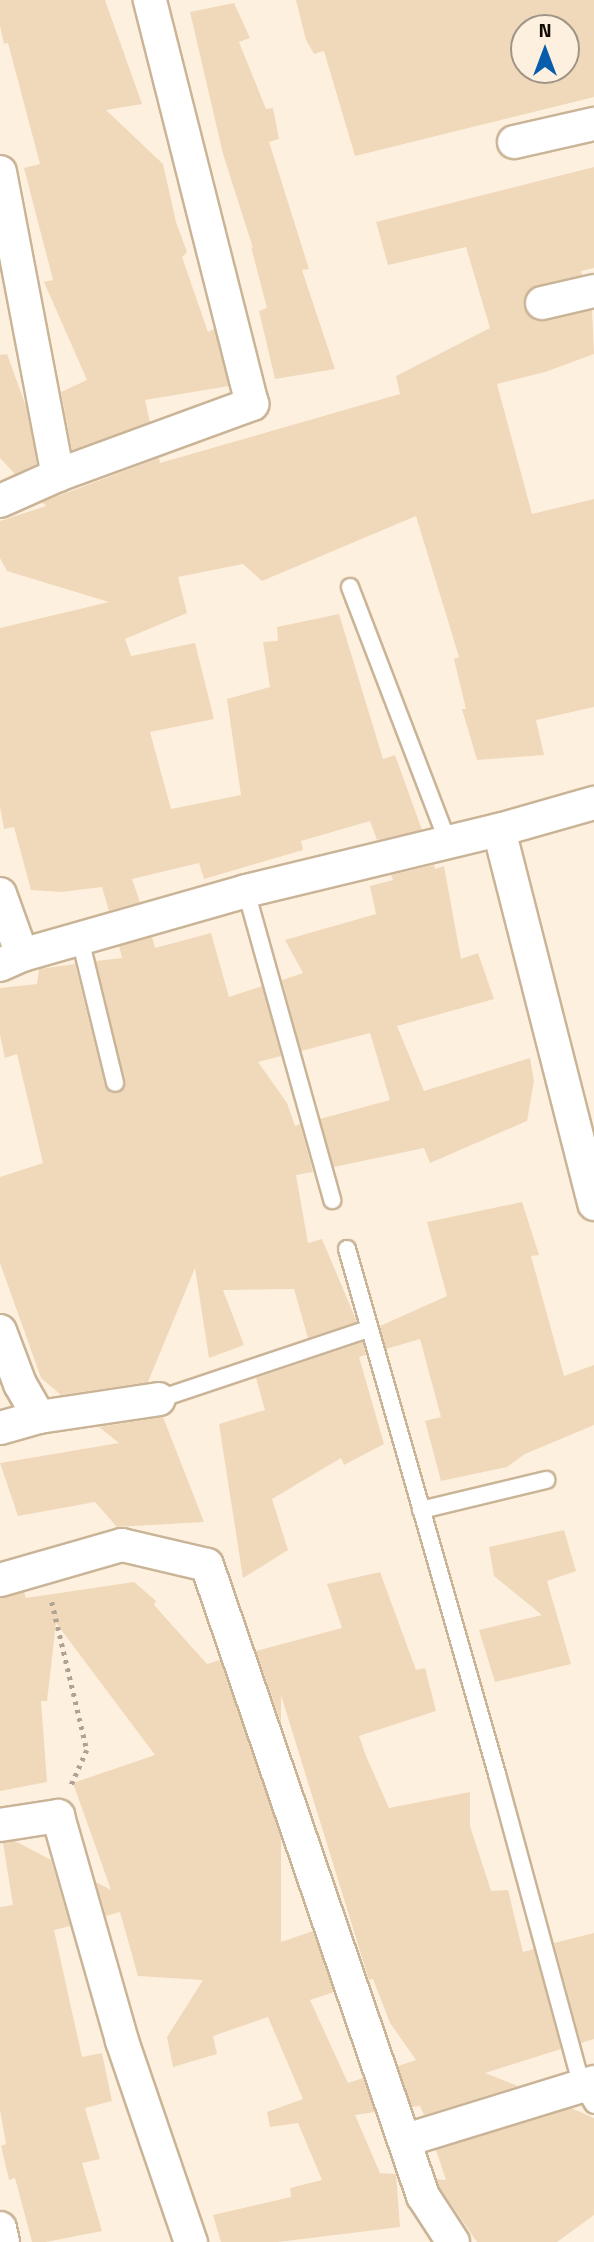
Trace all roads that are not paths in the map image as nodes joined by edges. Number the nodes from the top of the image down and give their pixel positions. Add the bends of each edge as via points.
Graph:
1 (150, 0) edge
2 (594, 124) edge
3 (514, 142) dead end
4 (0, 172) edge
5 (594, 291) edge
6 (542, 303) dead end
7 (58, 475) junction
8 (0, 500) edge
9 (350, 587) dead end
10 (594, 803) edge
11 (499, 830) junction
12 (448, 842) junction
13 (246, 891) junction
14 (0, 894) edge
15 (80, 939) junction
16 (11, 960) edge
17 (115, 1083) dead end
18 (332, 1200) dead end
19 (594, 1204) edge
20 (347, 1249) dead end
21 (368, 1329) junction
22 (0, 1331) edge
23 (159, 1399) joint
24 (39, 1417) junction
25 (0, 1428) edge
26 (547, 1480) dead end
27 (421, 1510) junction
28 (0, 1580) edge
29 (0, 1825) edge
30 (590, 2091) edge
31 (406, 2140) junction
32 (0, 2228) edge
33 (3, 2242) edge
34 (191, 2242) edge
35 (453, 2242) edge

1 - 7 street via 252,404
2 - 3 street
4 - 7 street
5 - 6 street
7 - 8 street
9 - 12 lane
10 - 11 street
11 - 12 street
11 - 19 street
12 - 13 street
13 - 15 street
13 - 18 lane
14 - 16 street
15 - 16 street
15 - 17 lane
20 - 21 lane
21 - 23 lane
21 - 27 lane
22 - 24 street via 20,1384
23 - 24 street
24 - 25 street
26 - 27 lane
27 - 30 lane
28 - 31 street via 122,1545 207,1565 348,1984
29 - 34 street via 58,1816 122,2042
30 - 31 street
31 - 35 street via 423,2196
32 - 33 street

